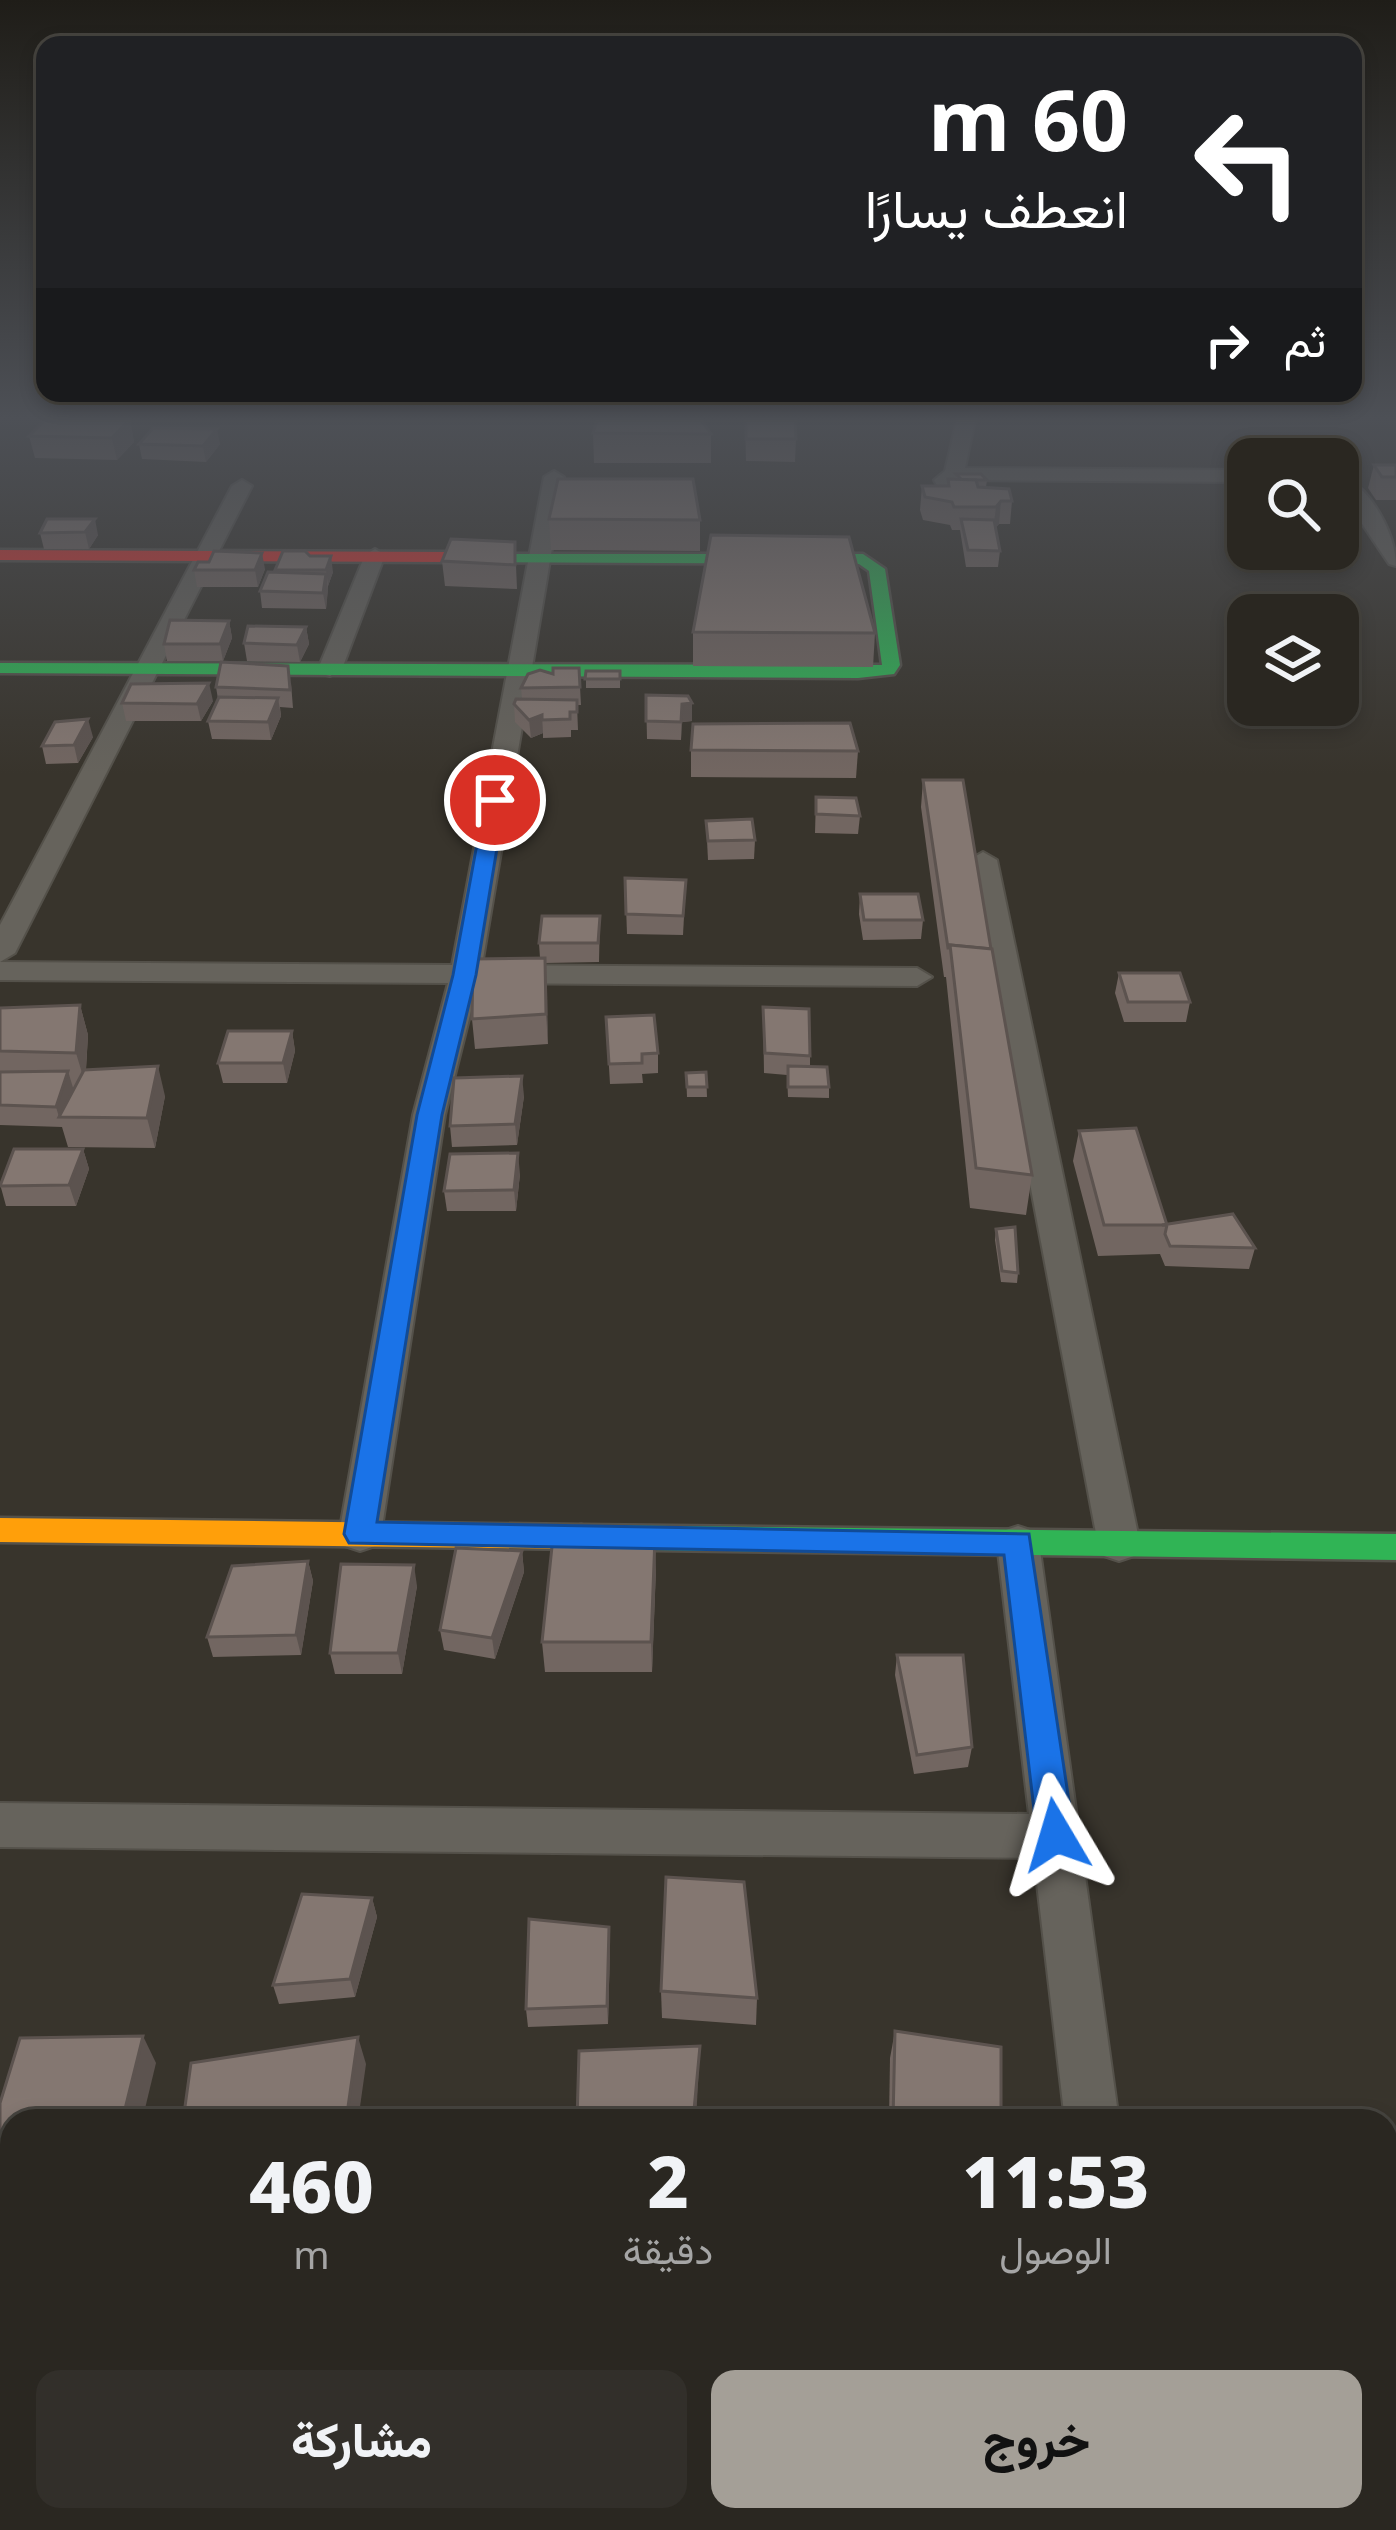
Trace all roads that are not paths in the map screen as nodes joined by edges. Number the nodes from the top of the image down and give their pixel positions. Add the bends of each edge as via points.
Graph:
1 (216, 538) edge
2 (542, 538) edge
3 (539, 554) junction
4 (0, 555) edge
5 (207, 555) junction
6 (375, 555) junction
7 (0, 668) edge
8 (149, 668) junction
9 (330, 669) junction
10 (517, 669) junction
11 (983, 860) dead end
12 (0, 952) edge
13 (0, 971) edge
14 (465, 975) junction
15 (917, 977) dead end
16 (0, 1530) edge
17 (360, 1534) junction
18 (1018, 1543) junction
19 (1119, 1544) junction
20 (1396, 1547) edge
21 (0, 1825) edge
22 (1056, 1835) junction
23 (1090, 2109) edge

1 - 5 street
2 - 3 street
3 - 6 street
3 - 10 street
3 - 10 street via 863,559 877,569 891,665 858,673
4 - 5 street
5 - 6 street
5 - 8 street
6 - 9 street
7 - 8 street
8 - 9 street
8 - 12 street
9 - 10 street
10 - 14 street
11 - 19 street
13 - 14 street
14 - 15 street
14 - 17 street via 429,1115
16 - 17 street
17 - 18 street
18 - 19 street
18 - 22 street
19 - 20 street
21 - 22 street
22 - 23 street

